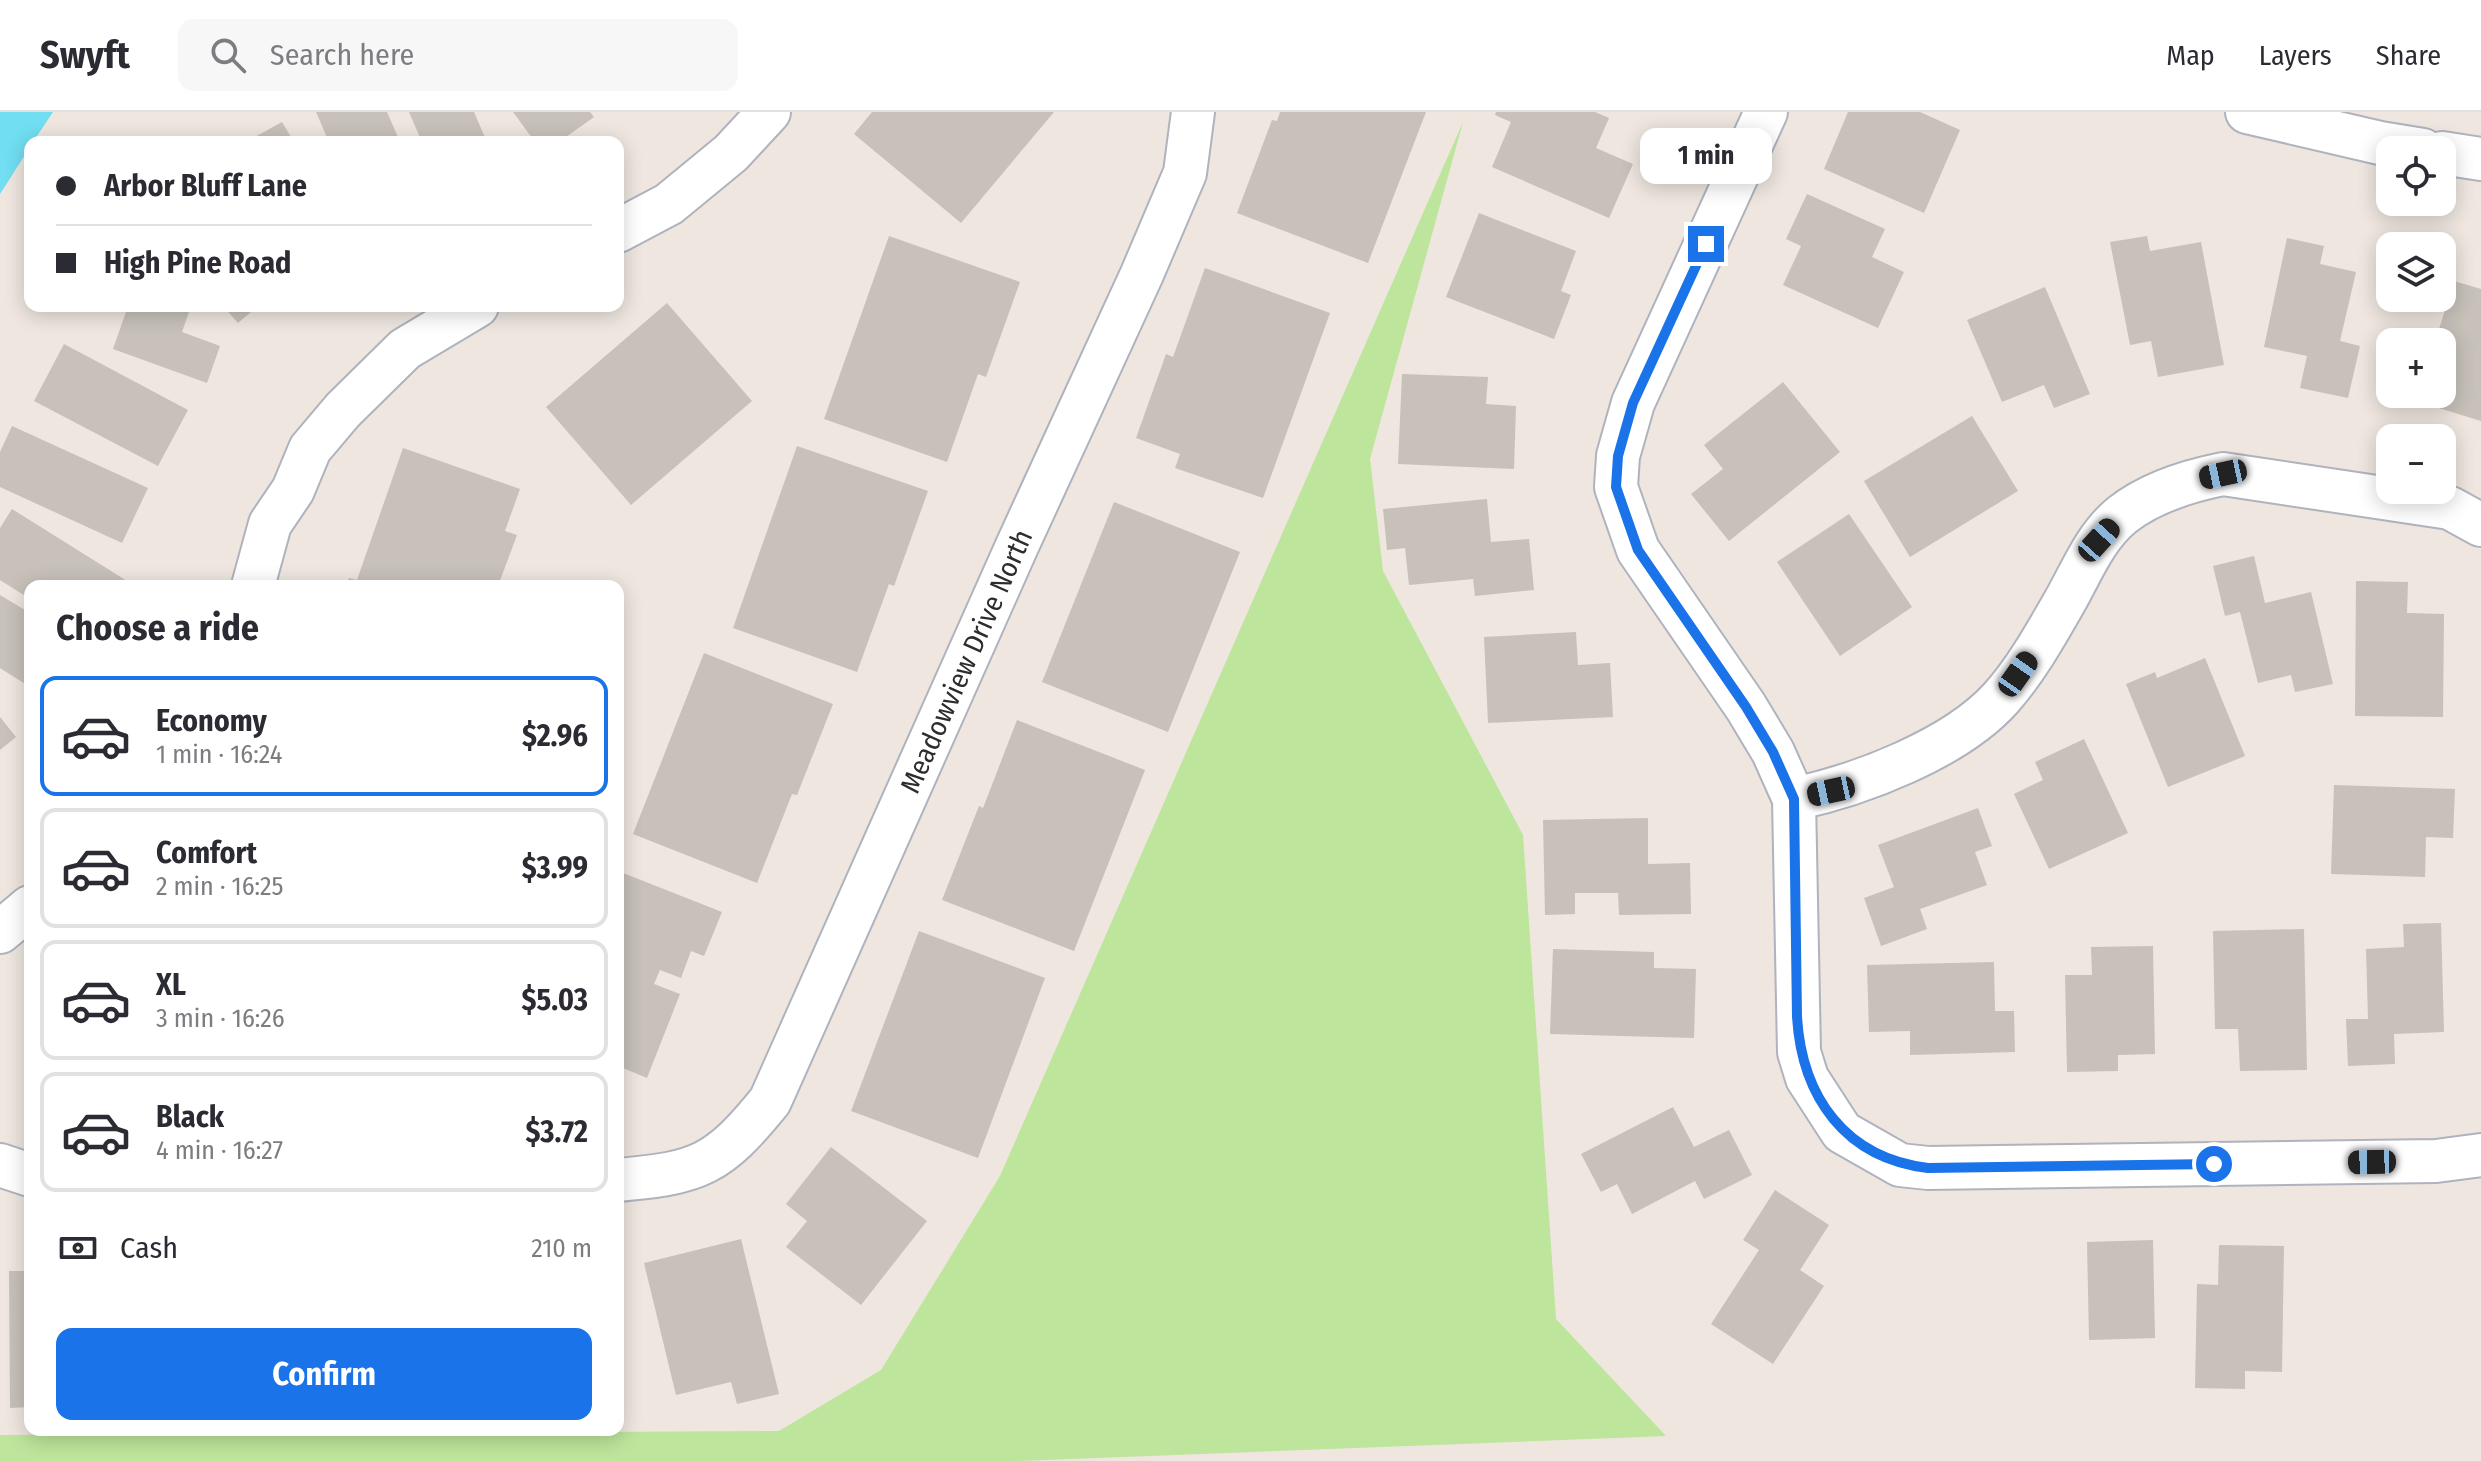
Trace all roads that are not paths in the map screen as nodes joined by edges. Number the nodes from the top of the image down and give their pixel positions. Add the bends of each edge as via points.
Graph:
1 (769, 112) edge
2 (1193, 112) edge
3 (1766, 112) edge
4 (2247, 112) edge
5 (2376, 142) edge
6 (2456, 155) edge
7 (2481, 159) edge
8 (624, 228) edge
9 (467, 312) edge
10 (2481, 525) edge
11 (255, 580) edge
12 (1794, 799) junction
13 (24, 912) edge
14 (0, 932) edge
15 (2481, 1155) edge
16 (0, 1165) edge
17 (24, 1173) edge
18 (624, 1179) edge

1 - 8 street via 731,153 669,204
2 - 18 street, Meadowview Drive North via 1185,173 1161,231 770,1101 737,1142 709,1161 683,1171
3 - 12 street via 1633,403 1618,456 1616,487 1638,550 1746,707
4 - 5 street
6 - 7 street
9 - 11 street via 405,349 310,449 293,490 270,524
10 - 12 street via 2450,508 2223,474 2145,499 2099,540 2000,699 1961,732 1903,761 1831,791
12 - 15 street via 1797,1017 1803,1065 1842,1132 1900,1165 2436,1161
13 - 14 street
16 - 17 street

